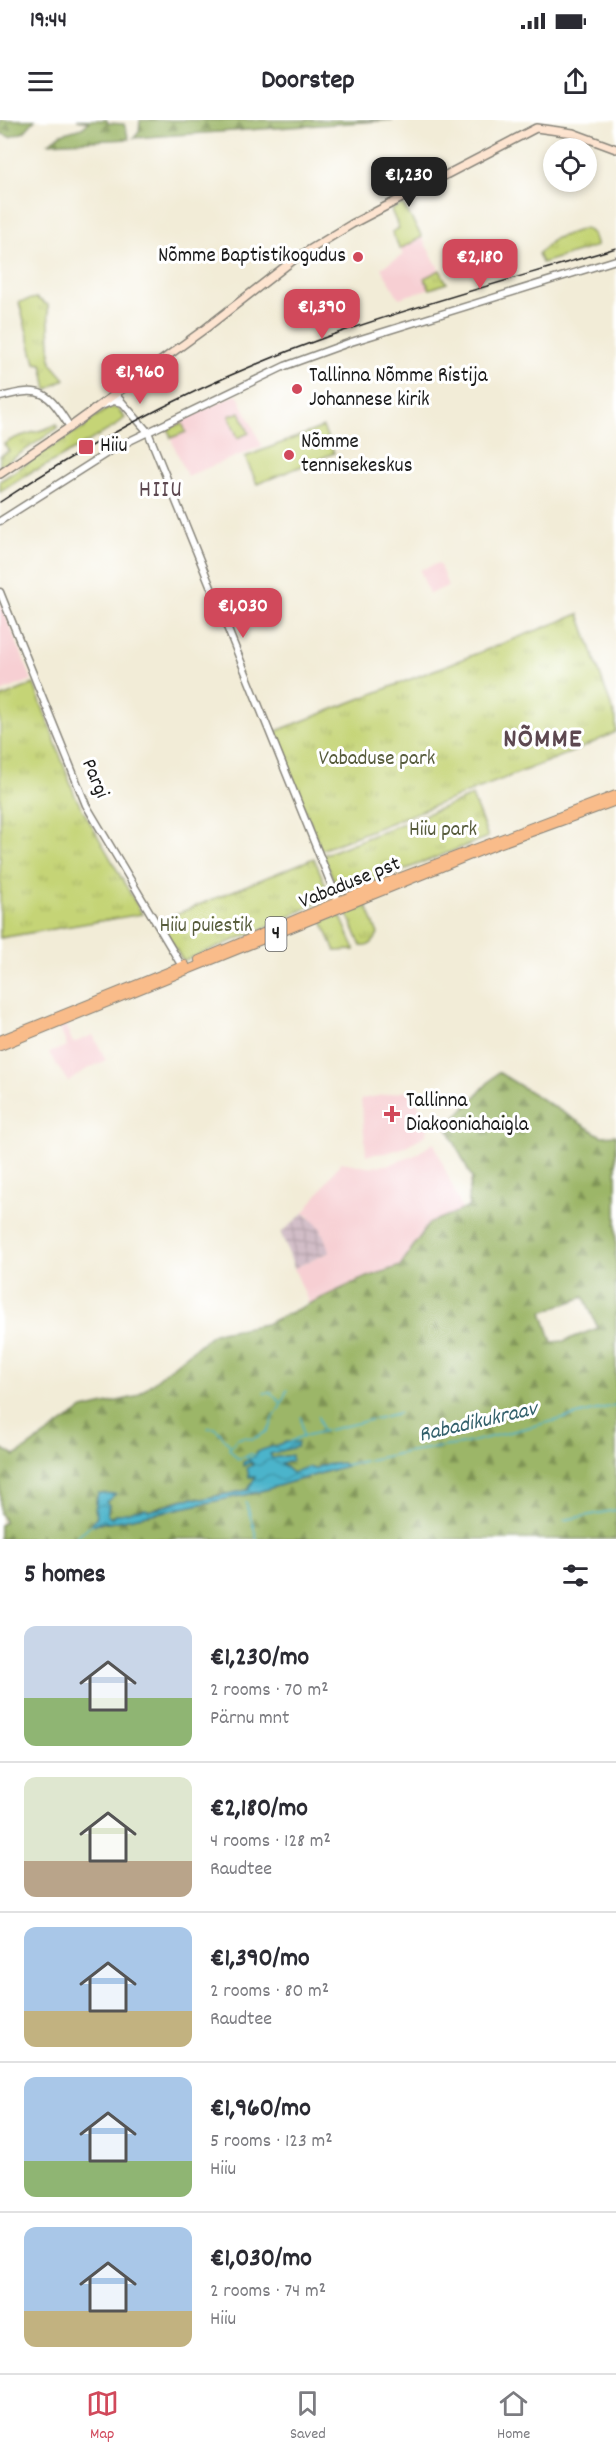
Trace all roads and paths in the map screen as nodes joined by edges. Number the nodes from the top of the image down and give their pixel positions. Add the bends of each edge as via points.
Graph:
1 (533, 120) edge
2 (536, 128) junction
3 (616, 149) edge
4 (616, 260) edge
5 (115, 394) junction
6 (0, 397) edge
7 (122, 403) junction
8 (98, 407) junction
9 (70, 427) junction
10 (148, 432) junction
11 (0, 474) edge
12 (0, 521) edge
13 (0, 592) edge
14 (616, 795) edge
15 (616, 801) edge
16 (338, 901) junction
17 (184, 969) junction
18 (0, 1040) edge
19 (0, 1046) edge

1 - 2 main road
2 - 3 main road via 573,133
2 - 5 main road via 321,241
4 - 10 street via 285,366
5 - 7 street
5 - 8 main road
6 - 9 street via 39,392 50,398
7 - 8 street via 114,401
7 - 10 street
8 - 9 main road
9 - 11 main road
10 - 12 street via 78,470
10 - 16 street
13 - 17 street, Pargi via 86,805
14 - 16 highway, Vabaduse pst / 4
15 - 17 highway, Vabaduse pst / 4
16 - 17 highway, Vabaduse pst / 4
17 - 18 highway, Vabaduse pst / 4
17 - 19 highway, Vabaduse pst / 4

